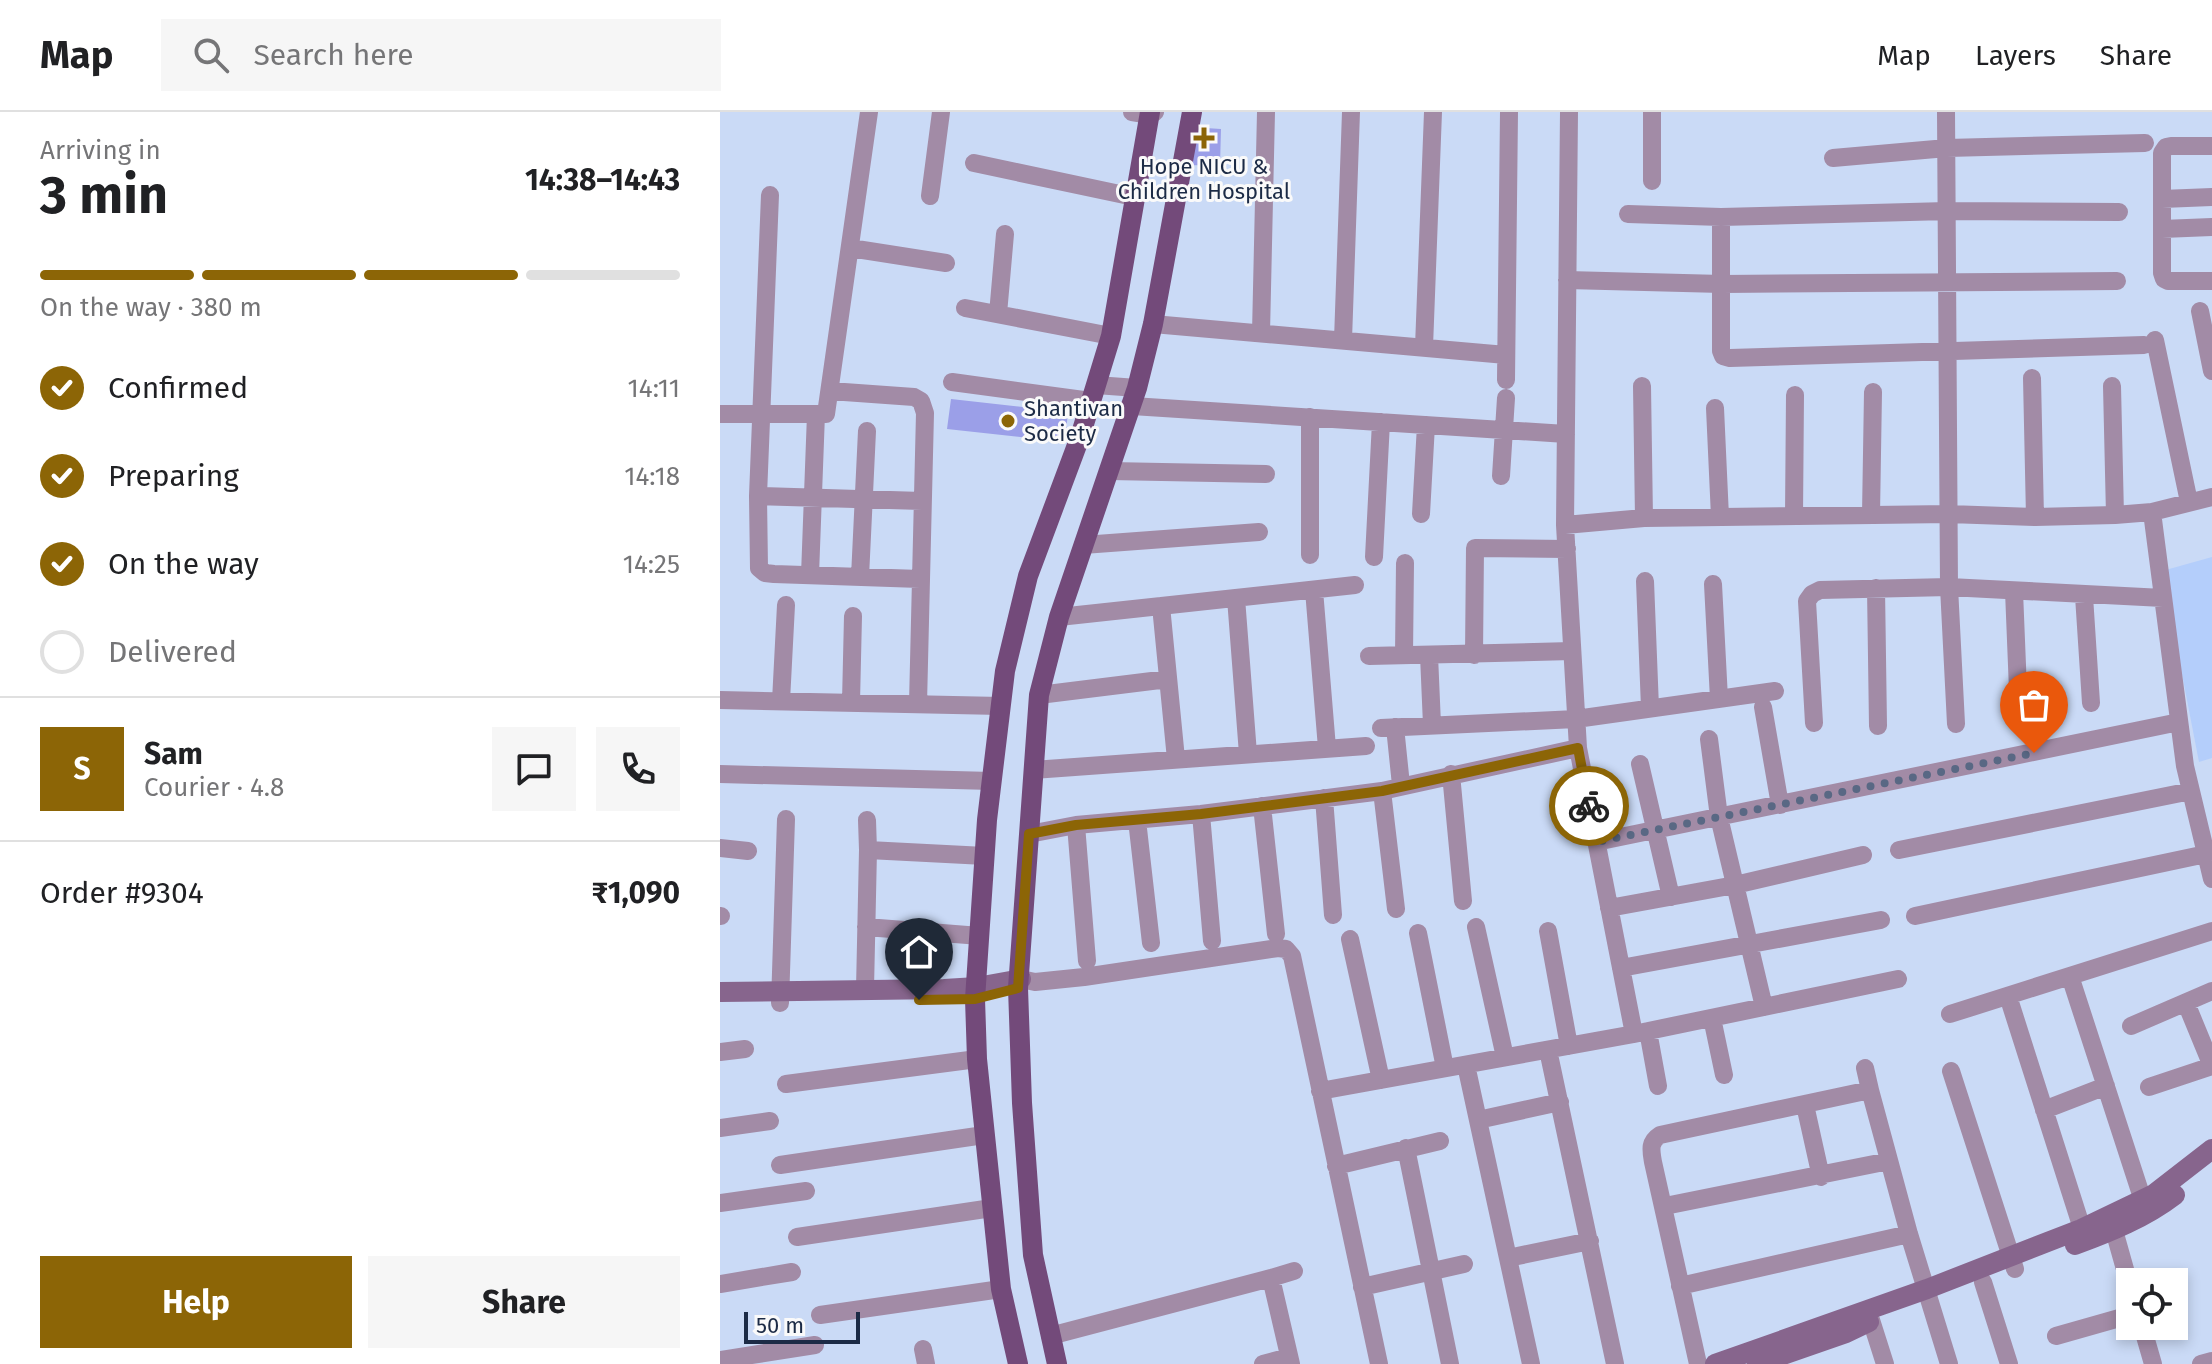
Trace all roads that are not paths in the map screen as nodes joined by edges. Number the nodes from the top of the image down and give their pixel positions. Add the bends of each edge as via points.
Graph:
1 (869, 112) edge
2 (941, 112) edge
3 (1192, 112) edge
4 (1266, 112) edge
5 (1351, 112) edge
6 (1433, 112) edge
7 (1509, 112) edge
8 (1569, 112) edge
9 (1652, 112) edge
10 (1946, 112) edge
11 (1147, 113) edge
12 (2145, 143) dead end
13 (2212, 146) edge
14 (1947, 148) junction
15 (1833, 158) dead end
16 (974, 163) dead end
17 (1652, 181) dead end
18 (770, 195) dead end
19 (930, 196) dead end
20 (1134, 197) junction
21 (2212, 197) edge
22 (2162, 199) junction
23 (1947, 211) junction
24 (2119, 212) dead end
25 (1628, 214) dead end
26 (1721, 217) junction
27 (2212, 227) edge
28 (2162, 229) junction
29 (1005, 234) dead end
30 (850, 248) junction
31 (946, 263) dead end
32 (1567, 280) junction
33 (1947, 281) junction
34 (2117, 281) dead end
35 (2212, 281) edge
36 (1722, 284) junction
37 (965, 308) dead end
38 (2200, 311) dead end
39 (998, 314) junction
40 (1153, 324) junction
41 (1261, 333) junction
42 (1111, 336) junction
43 (1343, 340) junction
44 (1424, 347) junction
45 (1948, 351) junction
46 (1506, 355) junction
47 (2212, 371) edge
48 (2032, 378) dead end
49 (952, 382) dead end
50 (1642, 386) dead end
51 (2112, 386) dead end
52 (830, 391) junction
53 (1873, 392) dead end
54 (1093, 393) junction
55 (1795, 395) dead end
56 (1135, 397) junction
57 (1715, 408) dead end
58 (720, 414) edge
59 (816, 414) junction
60 (762, 415) junction
61 (1310, 417) junction
62 (1381, 422) junction
63 (1426, 425) junction
64 (1504, 430) junction
65 (867, 431) dead end
66 (1566, 434) junction
67 (1110, 471) junction
68 (1266, 474) dead end
69 (1501, 476) dead end
70 (758, 496) junction
71 (2212, 497) edge
72 (812, 499) junction
73 (864, 500) junction
74 (922, 501) junction
75 (2189, 502) junction
76 (2152, 512) junction
77 (1421, 514) dead end
78 (1949, 514) junction
79 (1871, 515) junction
80 (2115, 515) junction
81 (1794, 516) junction
82 (1720, 517) junction
83 (2035, 517) junction
84 (1644, 518) junction
85 (1565, 525) junction
86 (1259, 532) dead end
87 (1083, 545) junction
88 (1567, 549) junction
89 (1310, 555) dead end
90 (1374, 557) dead end
91 (1405, 563) dead end
92 (810, 575) junction
93 (860, 577) junction
94 (920, 579) junction
95 (1645, 581) dead end
96 (1713, 584) dead end
97 (1355, 585) dead end
98 (1949, 587) junction
99 (1876, 588) junction
100 (1314, 590) junction
101 (2014, 591) junction
102 (2084, 596) junction
103 (1236, 598) junction
104 (2163, 598) junction
105 (786, 605) dead end
106 (1161, 606) junction
107 (853, 616) dead end
108 (1059, 617) junction
109 (1572, 651) junction
110 (1404, 655) junction
111 (1429, 655) junction
112 (1474, 655) junction
113 (1369, 656) dead end
114 (1168, 679) junction
115 (1775, 691) dead end
116 (1039, 695) junction
117 (1719, 699) junction
118 (720, 700) edge
119 (781, 701) junction
120 (851, 702) junction
121 (2091, 703) dead end
122 (918, 704) junction
123 (1001, 706) junction
124 (1763, 707) dead end
125 (1650, 708) junction
126 (2019, 715) dead end
127 (1576, 719) junction
128 (2179, 722) junction
129 (1814, 723) dead end
130 (1956, 724) dead end
131 (1432, 725) junction
132 (1878, 726) dead end
133 (1709, 739) dead end
134 (1366, 746) dead end
135 (1327, 748) junction
136 (1578, 748) junction
137 (1248, 754) junction
138 (1176, 759) junction
139 (1640, 764) dead end
140 (1033, 770) junction
141 (720, 774) edge
142 (1451, 774) junction
143 (992, 781) junction
144 (1401, 785) junction
145 (1382, 791) junction
146 (2191, 791) junction
147 (1324, 798) junction
148 (1780, 805) junction
149 (1262, 806) junction
150 (1201, 814) junction
151 (1719, 817) junction
152 (786, 819) dead end
153 (867, 820) dead end
154 (1137, 820) junction
155 (1076, 825) junction
156 (1654, 831) junction
157 (1029, 834) junction
158 (1596, 842) junction
159 (720, 848) edge
160 (868, 850) junction
161 (1899, 850) dead end
162 (748, 851) dead end
163 (2206, 854) junction
164 (1863, 855) dead end
165 (985, 856) junction
166 (2212, 879) edge
167 (1735, 885) junction
168 (1671, 897) junction
169 (1463, 901) dead end
170 (1609, 908) junction
171 (1396, 909) dead end
172 (1333, 915) dead end
173 (1915, 916) dead end
174 (1881, 920) dead end
175 (866, 927) junction
176 (1476, 927) dead end
177 (1548, 931) dead end
178 (2212, 931) edge
179 (1418, 933) dead end
180 (1276, 934) dead end
181 (980, 936) junction
182 (1350, 939) dead end
183 (1212, 941) dead end
184 (1151, 943) dead end
185 (1750, 944) junction
186 (1087, 961) dead end
187 (1621, 968) junction
188 (2070, 976) junction
189 (1898, 979) dead end
190 (1025, 983) junction
191 (865, 989) junction
192 (2212, 991) edge
193 (720, 992) edge
194 (976, 993) junction
195 (2008, 996) junction
196 (781, 997) junction
197 (2186, 1003) junction
198 (720, 1004) edge
199 (1764, 1007) junction
200 (1950, 1014) dead end
201 (1712, 1018) junction
202 (2131, 1026) dead end
203 (1641, 1032) junction
204 (1569, 1046) junction
205 (745, 1049) dead end
206 (1548, 1050) junction
207 (720, 1052) edge
208 (1505, 1057) junction
209 (977, 1059) junction
210 (1466, 1065) junction
211 (1445, 1068) junction
212 (1865, 1068) dead end
213 (1951, 1071) dead end
214 (1724, 1075) dead end
215 (1381, 1080) junction
216 (786, 1084) dead end
217 (1658, 1086) dead end
218 (2106, 1086) junction
219 (2149, 1087) dead end
220 (1870, 1090) junction
221 (1320, 1091) junction
222 (1560, 1102) junction
223 (1805, 1105) junction
224 (2044, 1110) junction
225 (1478, 1120) junction
226 (770, 1121) dead end
227 (720, 1128) edge
228 (984, 1135) junction
229 (1440, 1141) dead end
230 (1406, 1148) junction
231 (2212, 1149) edge
232 (1889, 1161) junction
233 (780, 1165) dead end
234 (2212, 1165) edge
235 (1336, 1166) junction
236 (1821, 1177) junction
237 (806, 1191) dead end
238 (720, 1203) edge
239 (1665, 1206) junction
240 (2145, 1206) junction
241 (992, 1208) junction
242 (2112, 1223) junction
243 (1909, 1234) junction
244 (2084, 1235) junction
245 (797, 1237) dead end
246 (1590, 1241) junction
247 (1508, 1258) junction
248 (2012, 1262) junction
249 (1464, 1264) dead end
250 (2125, 1268) edge
251 (1294, 1271) dead end
252 (1431, 1271) junction
253 (792, 1272) dead end
254 (1271, 1278) junction
255 (1983, 1282) junction
256 (720, 1284) edge
257 (1680, 1286) junction
258 (1362, 1287) junction
259 (1001, 1289) junction
260 (1929, 1294) junction
261 (820, 1315) dead end
262 (2116, 1319) edge
263 (1871, 1320) junction
264 (1050, 1336) junction
265 (2056, 1336) dead end
266 (2146, 1340) edge
267 (815, 1345) dead end
268 (1808, 1356) edge
269 (720, 1360) edge
270 (1290, 1361) edge
271 (2212, 1361) edge
272 (1018, 1364) edge
273 (1057, 1364) edge
274 (1263, 1364) edge
275 (1379, 1364) edge
276 (1450, 1364) edge
277 (1531, 1364) edge
278 (1615, 1364) edge
279 (1698, 1364) edge
280 (1715, 1364) edge
281 (1755, 1364) edge
282 (1885, 1364) edge
283 (1949, 1364) edge
284 (2009, 1364) edge
285 (2153, 1364) edge
286 (2201, 1364) edge

1 - 30 street
2 - 19 street
3 - 40 main road
4 - 41 street
5 - 43 street
6 - 44 street
7 - 46 street
8 - 32 street
9 - 17 street
10 - 14 street
11 - 20 main road
12 - 14 street
13 - 22 street via 2166,147
14 - 15 street
14 - 23 street
16 - 20 street
18 - 60 street
20 - 42 main road
21 - 22 street
22 - 28 street
23 - 24 street
23 - 26 street
23 - 33 street
25 - 26 street
26 - 36 street
27 - 28 street
28 - 35 street via 2164,279
29 - 39 street
30 - 31 street
30 - 52 street
32 - 36 street
32 - 66 street
33 - 34 street
33 - 36 street
33 - 45 street
36 - 45 street via 1723,356
37 - 39 street
38 - 47 street
39 - 42 street
40 - 41 street
40 - 56 main road
41 - 43 street
42 - 54 main road
43 - 44 street
44 - 46 street
45 - 75 street via 2150,343
45 - 78 street
46 - 64 street
48 - 83 street
49 - 54 street
50 - 84 street
51 - 80 street
52 - 59 street via 826,414
52 - 74 street via 921,401
53 - 79 street
54 - 56 street
54 - 123 main road via 1028,576
55 - 81 street
56 - 61 street
56 - 67 main road
57 - 82 street
58 - 60 street
59 - 60 street
59 - 72 street
60 - 70 street
61 - 62 street
61 - 89 street
62 - 63 street
62 - 90 street
63 - 64 street
63 - 77 street
64 - 66 street
64 - 69 street
65 - 73 street
66 - 85 street
67 - 68 street
67 - 87 main road
70 - 72 street
70 - 92 street via 759,568 765,573
71 - 75 street
72 - 73 street
72 - 92 street
73 - 74 street
73 - 93 street
74 - 94 street
75 - 76 street
76 - 80 street
76 - 104 street
78 - 79 street
78 - 83 street
78 - 98 street
79 - 81 street
80 - 83 street
81 - 82 street
82 - 84 street
84 - 85 street
85 - 88 street
86 - 87 street
87 - 108 main road
88 - 109 street
88 - 112 street via 1475,548
91 - 110 street
92 - 93 street
93 - 94 street
94 - 122 street
95 - 125 street
96 - 117 street
97 - 100 street
98 - 99 street
98 - 101 street
98 - 130 street
99 - 129 street via 1820,590 1807,601
99 - 132 street
100 - 103 street
100 - 135 street
101 - 102 street
101 - 126 street
102 - 104 street
102 - 121 street
103 - 106 street
103 - 137 street
104 - 128 street
105 - 119 street
106 - 108 street
106 - 114 street
107 - 120 street
108 - 116 main road
109 - 112 street
109 - 127 street
110 - 111 street
110 - 113 street
111 - 112 street
111 - 131 street
114 - 116 street
114 - 138 street
115 - 117 street
116 - 140 main road
117 - 125 street
118 - 119 street
119 - 120 street
120 - 122 street
122 - 123 street
123 - 143 main road
124 - 148 street
125 - 127 street
127 - 131 street
127 - 136 street
128 - 146 street
128 - 148 street
131 - 144 street via 1388,727
133 - 151 street
134 - 135 street
135 - 137 street
136 - 142 street
136 - 158 street
137 - 138 street
138 - 140 street
139 - 156 street
140 - 157 main road
141 - 143 street
142 - 144 street
142 - 169 street
143 - 165 main road
144 - 145 street
145 - 147 street
145 - 171 street
146 - 161 street
146 - 163 street
147 - 149 street
147 - 172 street
148 - 151 street
149 - 150 street
149 - 180 street
150 - 154 street
150 - 183 street
151 - 156 street
151 - 167 street
152 - 196 street
153 - 160 street
154 - 155 street
154 - 184 street
155 - 157 street
155 - 186 street
156 - 158 street
156 - 168 street
157 - 190 main road
158 - 170 street
159 - 162 street
160 - 165 street
160 - 175 street
163 - 166 street
163 - 173 street
164 - 167 street
165 - 181 main road
167 - 168 street
167 - 185 street
168 - 170 street
170 - 187 street
174 - 185 street
175 - 181 street
175 - 191 street
176 - 208 street
177 - 204 street
178 - 188 street
179 - 211 street
181 - 194 main road
182 - 215 street
185 - 187 street
185 - 199 street
187 - 203 street
188 - 195 street
188 - 218 street
189 - 199 street
190 - 194 street
190 - 221 street via 1286,949 1292,956
190 - 264 main road via 1022,1103 1033,1255
191 - 194 street
191 - 196 street
192 - 197 street
193 - 196 street
194 - 196 street
194 - 209 main road
195 - 200 street
195 - 224 street
196 - 198 street
197 - 202 street
197 - 219 street via 2212,1066
199 - 201 street
201 - 203 street
201 - 214 street
203 - 204 street
203 - 217 street
204 - 206 street
205 - 207 street
206 - 208 street
206 - 222 street
208 - 210 street
209 - 216 street
209 - 228 main road
210 - 211 street
210 - 225 street
211 - 215 street
212 - 220 street
213 - 248 street
215 - 221 street
218 - 224 street
218 - 240 street
220 - 223 street
220 - 232 street
221 - 235 street
222 - 225 street
222 - 246 street
223 - 236 street
223 - 239 street via 1653,1139 1653,1162
224 - 244 street
225 - 247 street
226 - 227 street
228 - 233 street
228 - 241 main road
229 - 230 street
230 - 235 street
230 - 252 street
231 - 240 street
232 - 236 street
232 - 243 street
234 - 240 street
235 - 258 street
236 - 239 street
237 - 238 street
239 - 257 street
240 - 242 street
241 - 245 street
241 - 259 main road
242 - 244 street
242 - 250 street
243 - 257 street
243 - 260 street
244 - 248 street
246 - 247 street
246 - 278 street
247 - 277 street
248 - 255 street
248 - 260 street
249 - 252 street
251 - 254 street
252 - 258 street
252 - 276 street
253 - 256 street
254 - 264 street
254 - 270 street
255 - 260 street
255 - 284 street
257 - 279 street
258 - 275 street
259 - 261 street
259 - 272 main road
260 - 263 street
260 - 280 street
260 - 283 street
262 - 265 street
263 - 268 street
263 - 282 street
264 - 273 main road
266 - 285 street
267 - 269 street
268 - 281 street
270 - 274 street
271 - 286 street

